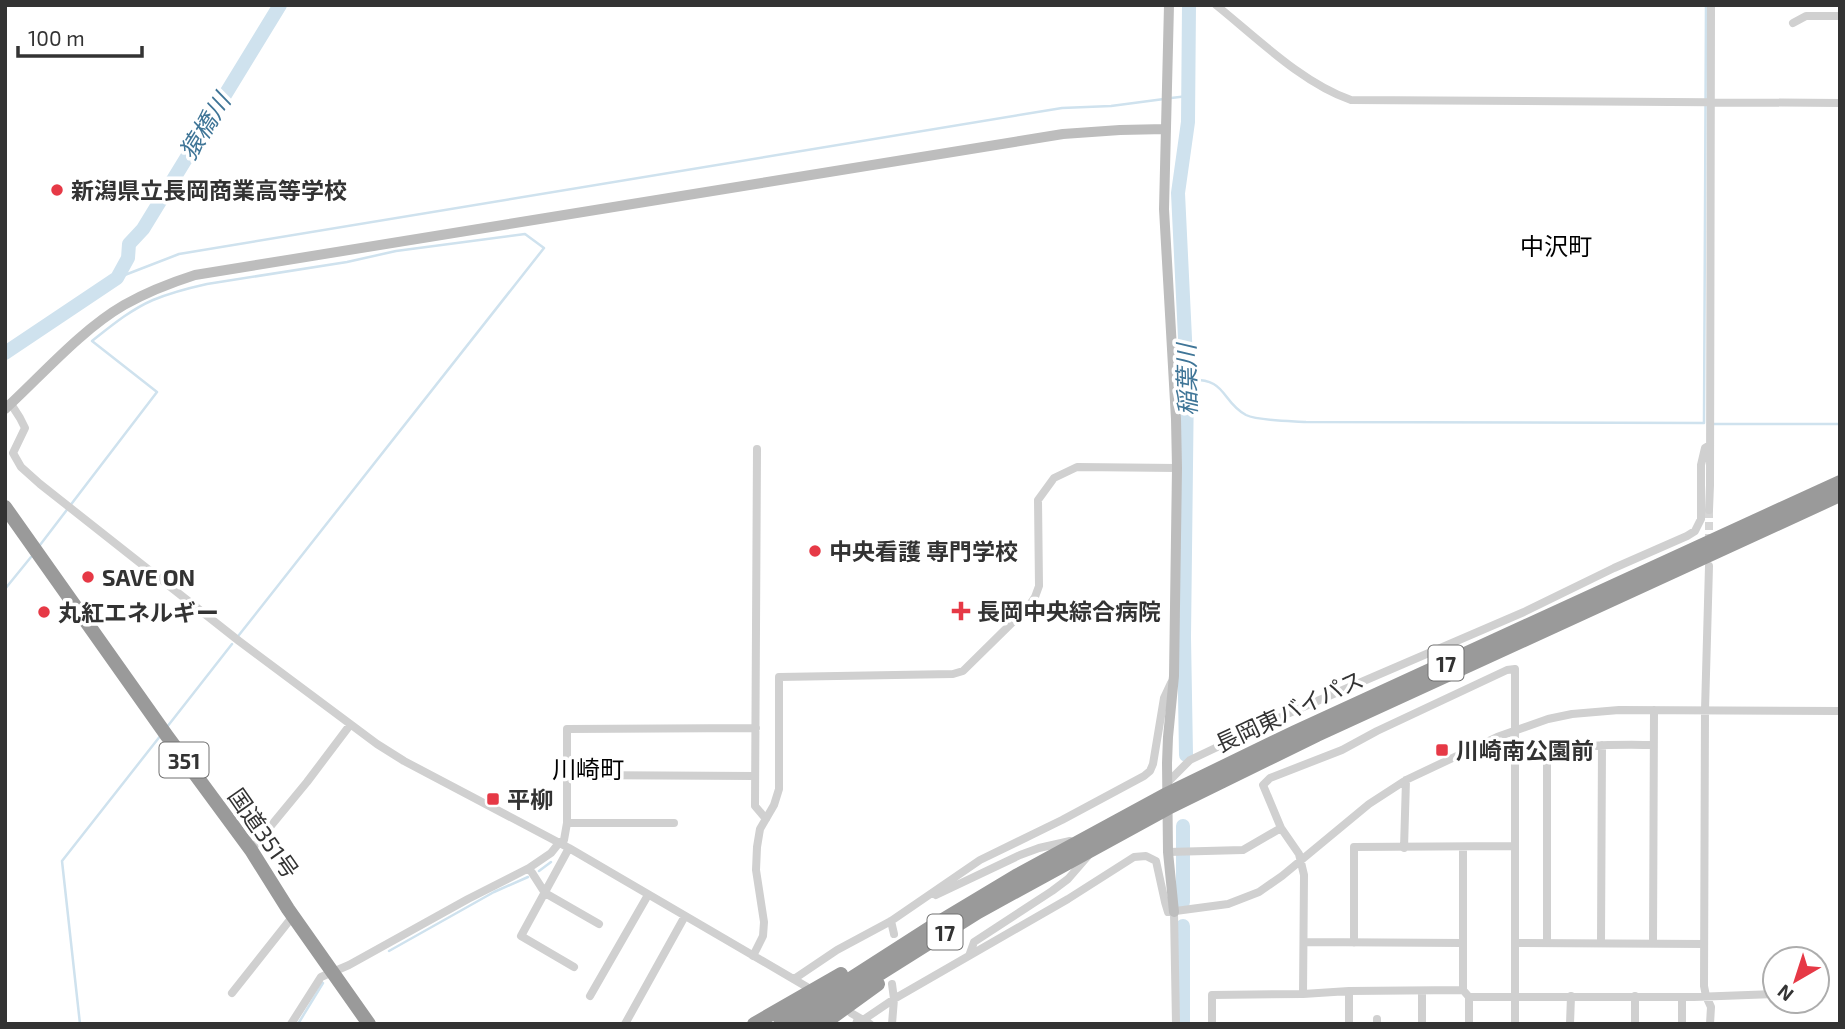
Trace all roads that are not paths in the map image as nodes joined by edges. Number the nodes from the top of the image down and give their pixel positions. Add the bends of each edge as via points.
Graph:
1 (1169, 5) edge
2 (1216, 5) edge
3 (1711, 5) edge
4 (1840, 16) edge
5 (1793, 23) dead end
6 (1707, 103) junction
7 (1840, 103) edge
8 (1166, 129) junction
9 (8, 406) edge
10 (1710, 445) junction
11 (757, 449) dead end
12 (1177, 468) junction
13 (1840, 481) edge
14 (1840, 495) edge
15 (1840, 503) edge
16 (5, 508) edge
17 (1709, 510) tunnel mouth
18 (1709, 566) dead end
19 (1668, 574) junction
20 (1174, 676) junction
21 (1654, 710) junction
22 (1705, 710) junction
23 (1840, 711) edge
24 (350, 724) junction
25 (756, 727) junction
26 (1515, 729) junction
27 (1602, 745) junction
28 (1653, 745) junction
29 (566, 775) junction
30 (755, 776) junction
31 (1406, 780) junction
32 (1168, 794) junction
33 (766, 819) junction
34 (567, 823) junction
35 (674, 823) dead end
36 (1282, 828) junction
37 (1092, 842) junction
38 (559, 843) junction
39 (1514, 846) junction
40 (569, 848) junction
41 (1404, 848) junction
42 (1463, 848) junction
43 (251, 850) junction
44 (1173, 851) junction
45 (1301, 859) junction
46 (530, 868) junction
47 (1016, 876) junction
48 (545, 893) junction
49 (648, 895) junction
50 (915, 905) junction
51 (978, 912) junction
52 (1174, 912) junction
53 (293, 916) junction
54 (685, 916) junction
55 (891, 921) junction
56 (599, 924) dead end
57 (894, 934) dead end
58 (1304, 942) junction
59 (1354, 943) junction
60 (1462, 943) junction
61 (1515, 943) junction
62 (1548, 943) junction
63 (1601, 943) junction
64 (1653, 943) junction
65 (1704, 943) junction
66 (754, 956) junction
67 (969, 956) junction
68 (574, 967) dead end
69 (332, 972) junction
70 (793, 979) junction
71 (892, 984) dead end
72 (807, 987) dead end
73 (1349, 991) junction
74 (1422, 991) junction
75 (232, 993) dead end
76 (1466, 993) junction
77 (1761, 994) edge
78 (1303, 995) junction
79 (1514, 995) junction
80 (590, 996) dead end
81 (1571, 996) junction
82 (1635, 996) junction
83 (1706, 996) junction
84 (1682, 997) junction
85 (894, 999) junction
86 (851, 1013) dead end
87 (367, 1020) edge
88 (863, 1023) edge
89 (291, 1024) edge
90 (625, 1024) edge
91 (754, 1024) edge
92 (780, 1024) edge
93 (800, 1024) edge
94 (822, 1024) edge
95 (892, 1024) edge
96 (1176, 1024) edge
97 (1212, 1024) edge
98 (1349, 1024) edge
99 (1422, 1024) edge
100 (1469, 1024) edge
101 (1515, 1024) edge
102 (1570, 1024) edge
103 (1635, 1024) edge
104 (1682, 1024) edge
105 (1710, 1024) edge

1 - 8 street
2 - 6 street via 1314,83 1350,100
3 - 6 street
4 - 5 street via 1805,16
6 - 7 street
6 - 10 street
8 - 9 street via 1063,134 195,275 166,284 115,311
8 - 12 street via 1164,209
9 - 24 street via 25,428 13,453 21,467
10 - 17 street
10 - 32 street via 1701,465 1701,519 1687,536 1190,760
11 - 25 street
12 - 20 street
12 - 33 street via 1077,467 1054,478 1038,500 1039,586 1035,597 963,671 779,677 779,789
13 - 32 highway, 長岡東バイパス / 17
14 - 19 highway, 長岡東バイパス / 17
15 - 19 highway, 17
16 - 43 highway, 国道351号 / 351
18 - 22 street
19 - 32 highway, 長岡東バイパス / 17 via 1317,735
20 - 32 street
20 - 50 street via 1164,698 1150,771 980,860
21 - 22 street
21 - 26 street via 1572,714
21 - 28 street
22 - 23 street
22 - 65 street
24 - 38 street via 404,761
24 - 43 street
25 - 29 street via 567,729
25 - 30 street
26 - 31 street
26 - 36 street via 1515,669 1342,750 1270,778 1263,785
26 - 39 street
27 - 28 street
27 - 62 street via 1553,753 1547,760
27 - 63 street
28 - 64 street
29 - 30 street
29 - 34 street
30 - 33 street via 755,806
31 - 41 street
31 - 45 street
32 - 37 highway, 長岡東バイパス / 17
32 - 44 street
33 - 66 street via 757,847 764,922
34 - 35 street
34 - 38 street via 564,840
36 - 44 street via 1242,850
36 - 45 street
37 - 47 highway, 長岡東バイパス / 17
37 - 50 street via 1039,848
37 - 51 highway, 長岡東バイパス / 17
37 - 67 street via 1068,880 974,942
38 - 40 street
38 - 46 street
39 - 42 street
39 - 61 street
40 - 48 street
40 - 49 street
41 - 42 street
41 - 59 street via 1354,847
42 - 60 street
43 - 53 highway, 国道351号 / 351
44 - 52 street
45 - 52 street via 1243,899
45 - 58 street
46 - 48 street
46 - 69 street
47 - 91 highway, 17
47 - 92 highway, 長岡東バイパス / 17
48 - 56 street
48 - 68 street via 521,936
49 - 54 street
49 - 80 street
50 - 55 street
51 - 93 highway, 長岡東バイパス / 17
51 - 94 highway, 17
52 - 67 street via 1168,912 1164,902 1156,861 1134,857
52 - 96 street
53 - 69 highway, 国道351号 / 351
53 - 75 street
54 - 66 street
54 - 90 street
55 - 57 street
55 - 70 street
58 - 59 street
58 - 78 street
59 - 60 street
60 - 76 street
61 - 62 street
61 - 79 street
62 - 63 street
63 - 64 street
64 - 65 street
65 - 83 street
66 - 70 street
67 - 85 street
69 - 87 highway, 国道351号 / 351
69 - 89 street via 321,977
70 - 72 street
71 - 85 street
73 - 74 street
73 - 78 street
73 - 98 street
74 - 76 street
74 - 99 street
76 - 79 street
76 - 100 street
77 - 83 street
78 - 97 street via 1212,995
79 - 81 street
79 - 101 street
81 - 82 street
81 - 102 street
82 - 84 street
82 - 103 street
83 - 84 street
83 - 105 street
84 - 104 street
85 - 88 street
85 - 95 street
86 - 88 street

